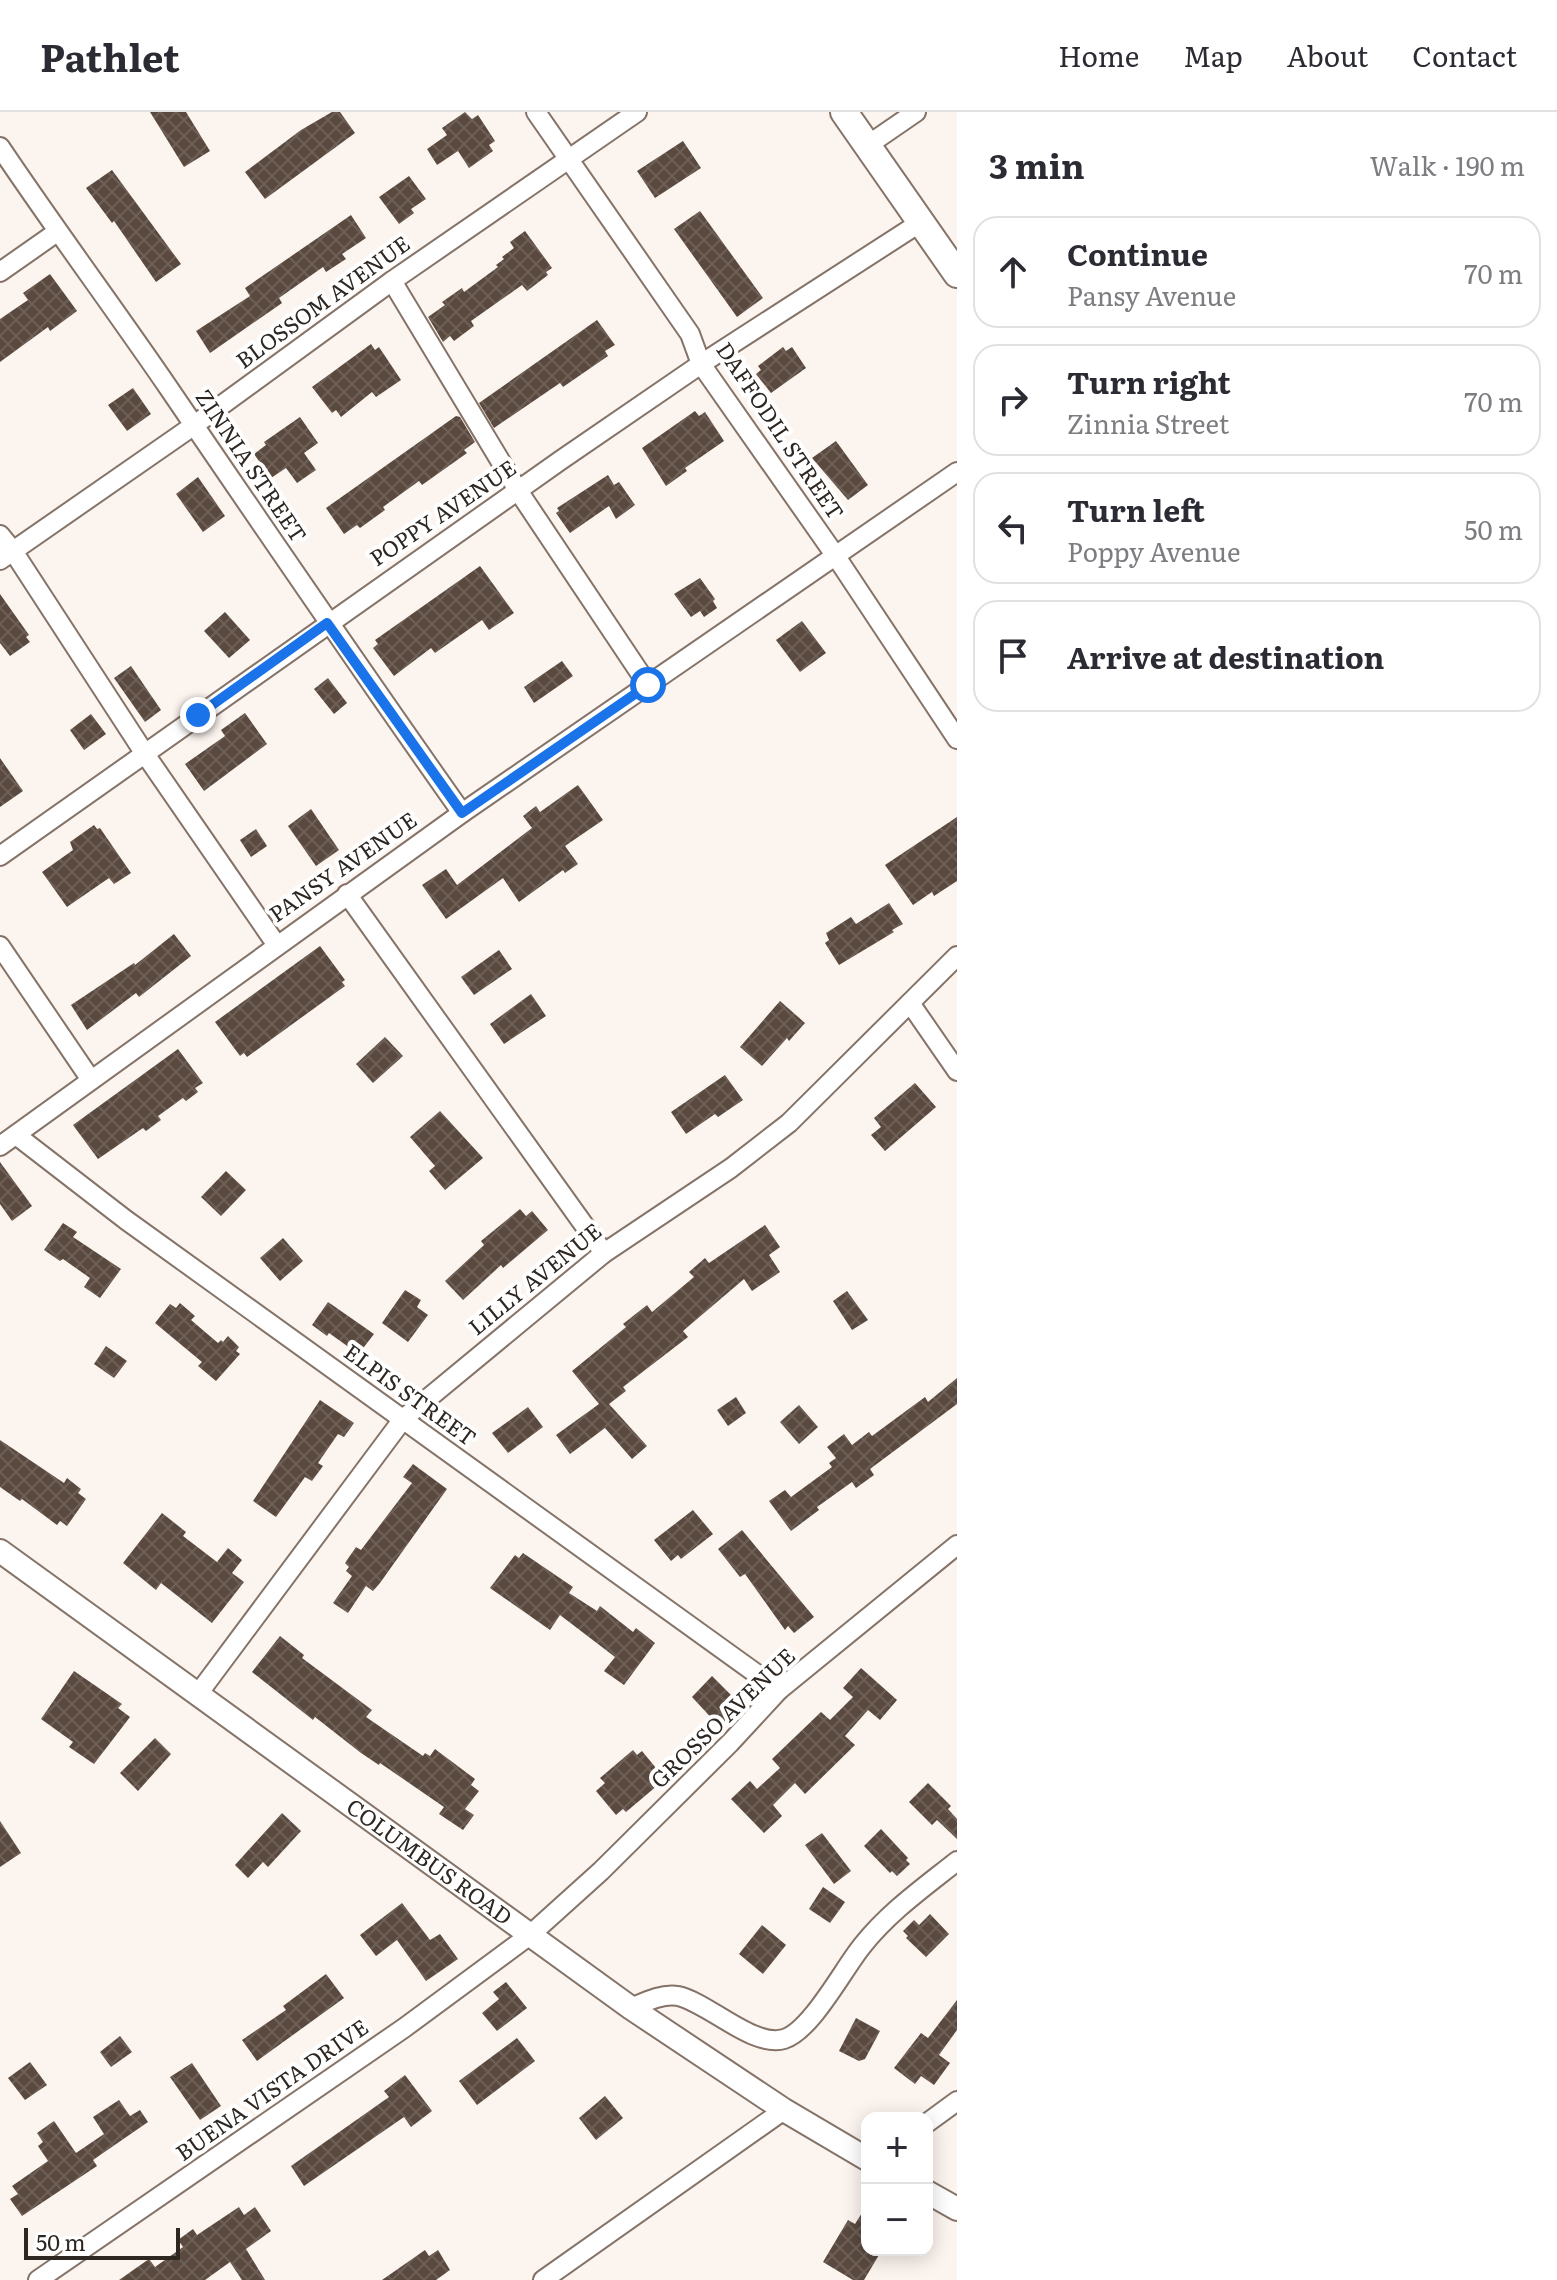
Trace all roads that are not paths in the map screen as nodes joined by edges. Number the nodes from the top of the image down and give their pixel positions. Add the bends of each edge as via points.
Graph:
1 (536, 112) edge
2 (637, 112) edge
3 (844, 112) edge
4 (916, 112) edge
5 (868, 145) junction
6 (0, 147) edge
7 (569, 157) junction
8 (921, 222) junction
9 (57, 232) junction
10 (0, 272) edge
11 (957, 274) edge
12 (392, 281) junction
13 (701, 364) junction
14 (193, 426) junction
15 (957, 472) edge
16 (519, 492) junction
17 (0, 535) edge
18 (6, 555) edge
19 (835, 555) junction
20 (327, 623) junction
21 (648, 685) junction
22 (957, 739) edge
23 (145, 754) junction
24 (462, 813) junction
25 (0, 856) edge
26 (347, 894) junction
27 (276, 944) junction
28 (0, 946) edge
29 (957, 956) edge
30 (910, 1003) junction
31 (957, 1071) edge
32 (91, 1080) junction
33 (8, 1140) edge
34 (604, 1253) junction
35 (403, 1419) junction
36 (957, 1545) edge
37 (0, 1551) edge
38 (779, 1690) junction
39 (198, 1694) junction
40 (957, 1861) edge
41 (530, 1935) junction
42 (631, 2008) junction
43 (957, 2101) edge
44 (784, 2110) junction
45 (933, 2119) edge
46 (861, 2155) edge
47 (933, 2195) edge
48 (957, 2209) edge
49 (38, 2280) edge
50 (543, 2280) edge

1 - 7 street, DAFFODIL STREET
2 - 7 street, BLOSSOM AVENUE
3 - 5 main road
4 - 5 street
5 - 8 main road
6 - 9 street, ZINNIA STREET
7 - 12 street, BLOSSOM AVENUE
7 - 13 street, DAFFODIL STREET via 690,334
8 - 11 main road
8 - 13 street, POPPY AVENUE
9 - 10 street
9 - 14 street, ZINNIA STREET
12 - 14 street, BLOSSOM AVENUE
12 - 16 street
13 - 16 street, POPPY AVENUE
13 - 19 street, DAFFODIL STREET
14 - 18 street, BLOSSOM AVENUE
14 - 20 street, ZINNIA STREET
15 - 19 street, PANSY AVENUE
16 - 20 street, POPPY AVENUE
16 - 21 street
17 - 18 street
18 - 23 street
19 - 21 street, PANSY AVENUE
19 - 22 street, DAFFODIL STREET
20 - 23 street, POPPY AVENUE
20 - 24 street, ZINNIA STREET
21 - 24 street, PANSY AVENUE
23 - 25 street, POPPY AVENUE
23 - 27 street
24 - 26 street, PANSY AVENUE
26 - 27 street, PANSY AVENUE
26 - 34 street
27 - 32 street, PANSY AVENUE
28 - 32 street
29 - 30 street, LILLY AVENUE
30 - 31 street
30 - 34 street, LILLY AVENUE via 789,1123
32 - 33 street, PANSY AVENUE
33 - 35 street, ELPIS STREET
34 - 35 street, LILLY AVENUE
35 - 38 street, ELPIS STREET
35 - 39 street, LILLY AVENUE
36 - 38 street, GROSSO AVENUE
37 - 39 street, COLUMBUS ROAD
38 - 41 street, GROSSO AVENUE via 601,1871
39 - 41 street, COLUMBUS ROAD
40 - 42 street via 889,1915 800,2030 784,2039 766,2040 677,1996
41 - 42 street, COLUMBUS ROAD
41 - 49 street, BUENA VISTA DRIVE
42 - 44 street, COLUMBUS ROAD
43 - 45 street
44 - 46 street, COLUMBUS ROAD
44 - 50 street
47 - 48 street

